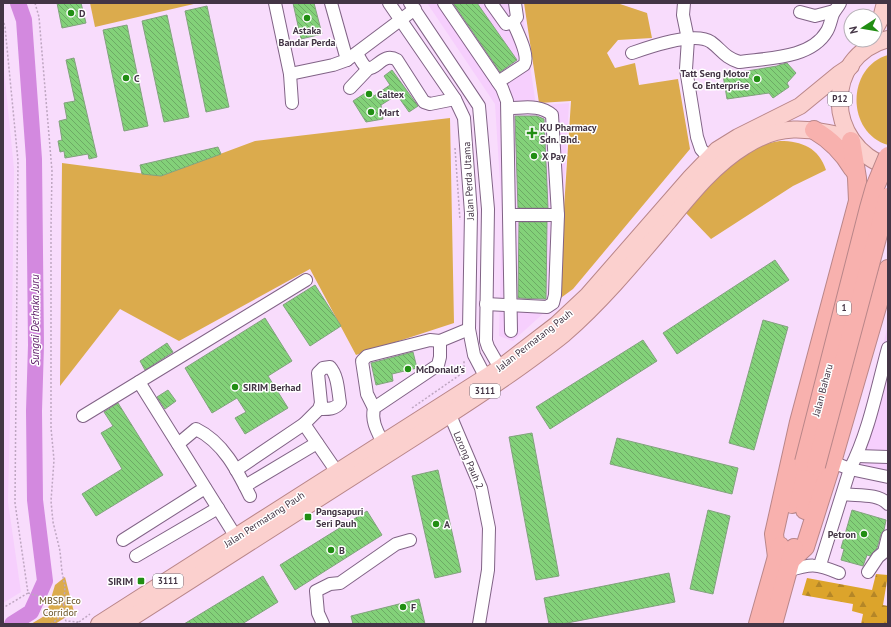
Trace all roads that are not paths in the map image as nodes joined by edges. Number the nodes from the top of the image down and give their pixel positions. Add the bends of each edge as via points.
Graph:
1 (275, 3) edge
2 (331, 3) edge
3 (389, 3) edge
4 (444, 3) edge
5 (491, 3) edge
6 (515, 3) edge
7 (684, 3) edge
8 (413, 6) edge
9 (837, 7) edge
10 (800, 12) dead end
11 (400, 20) junction
12 (513, 22) junction
13 (688, 39) junction
14 (864, 48) edge
15 (357, 53) junction
16 (632, 53) dead end
17 (346, 60) junction
18 (851, 66) junction
19 (369, 68) junction
20 (290, 74) junction
21 (498, 82) junction
22 (350, 88) dead end
23 (455, 99) junction
24 (292, 103) dead end
25 (508, 108) junction
26 (814, 130) junction
27 (850, 139) junction
28 (888, 156) edge
29 (709, 158) junction
30 (888, 167) edge
31 (858, 193) junction
32 (888, 197) edge
33 (510, 215) junction
34 (558, 215) junction
35 (888, 269) edge
36 (306, 280) dead end
37 (486, 304) junction
38 (511, 305) junction
39 (469, 329) junction
40 (511, 331) dead end
41 (440, 341) junction
42 (888, 348) edge
43 (500, 368) junction
44 (486, 378) junction
45 (139, 382) junction
46 (374, 408) junction
47 (319, 409) dead end
48 (450, 415) junction
49 (83, 416) dead end
50 (304, 424) junction
51 (317, 443) junction
52 (383, 443) junction
53 (178, 444) junction
54 (857, 456) junction
55 (888, 457) edge
56 (817, 463) junction
57 (850, 469) junction
58 (236, 470) junction
59 (337, 472) junction
60 (888, 478) edge
61 (205, 488) junction
62 (843, 494) junction
63 (888, 504) edge
64 (218, 508) junction
65 (888, 536) edge
66 (236, 538) junction
67 (123, 540) dead end
68 (410, 540) dead end
69 (136, 556) dead end
70 (785, 563) junction
71 (820, 565) junction
72 (868, 572) dead end
73 (838, 573) dead end
74 (99, 624) edge
75 (122, 624) edge
76 (324, 624) edge
77 (479, 624) edge
78 (770, 624) edge

1 - 20 street
2 - 17 street
3 - 11 street, Jalan Perda Utama
4 - 21 street
5 - 12 street via 506,24
6 - 12 street via 517,17
7 - 13 street
8 - 11 street
8 - 37 street, Jalan Perda Utama via 479,106 488,210
9 - 10 street via 815,16
9 - 13 street via 827,31 819,41 799,54 739,62 730,59 710,42
11 - 15 street
11 - 23 street, Jalan Perda Utama
12 - 21 street via 526,62
13 - 16 street via 663,42
13 - 29 street via 686,69 697,137 701,149
14 - 18 main road, P12
15 - 17 street
15 - 19 street
17 - 20 street
18 - 27 main road, P12 via 843,81 840,101 842,122
18 - 29 main road, Jalan Permatang Pauh / 3111 via 800,106 738,137
19 - 22 street
19 - 23 street via 392,57 398,60 424,102 430,104
20 - 24 street
21 - 25 street via 505,94
23 - 39 street, Jalan Perda Utama via 464,118 470,213
25 - 33 street
25 - 34 street via 541,108 552,115
26 - 27 main road, Jalan Permatang Pauh / 3111
26 - 31 highway via 838,147 847,158 854,171
26 - 48 main road, Jalan Permatang Pauh / 3111 via 788,129 763,136 726,160 688,198 590,310 523,365
27 - 30 main road, P12 via 871,160
27 - 31 highway
28 - 56 highway, Jalan Baharu / 1, bridge via 869,208
29 - 43 main road, Jalan Permatang Pauh / 3111 via 588,295 556,325
31 - 32 highway
31 - 70 highway via 807,387 774,534
32 - 56 highway, Jalan Baharu / 1, bridge
33 - 34 street
33 - 38 street
34 - 38 street via 553,302 547,307
35 - 56 highway
36 - 45 street
37 - 38 street
37 - 43 street, Jalan Perda Utama via 486,340
38 - 40 street
39 - 41 street
39 - 44 street, Jalan Perda Utama via 474,355
41 - 46 street via 438,365
41 - 46 street via 430,340 367,356 362,361 367,394
42 - 54 street
43 - 44 main road, Jalan Permatang Pauh / 3111
44 - 52 main road, Jalan Permatang Pauh / 3111
45 - 49 street
45 - 53 street
46 - 52 street via 374,425
47 - 50 street
48 - 75 main road, Jalan Permatang Pauh / 3111
48 - 77 street, Lorong Pauh 2 via 481,488 489,528 488,570
50 - 51 street
50 - 58 street
51 - 58 street via 247,491
51 - 59 street
52 - 59 main road, Jalan Permatang Pauh / 3111
53 - 58 street via 196,429 214,440
53 - 61 street
54 - 55 street
54 - 57 street
56 - 57 street
56 - 70 highway, Jalan Baharu / 1
57 - 60 street
57 - 62 street
59 - 66 main road, Jalan Permatang Pauh / 3111
61 - 64 street
61 - 67 street
62 - 63 street via 872,497 884,500
62 - 71 street
64 - 66 street
64 - 69 street
65 - 72 street via 884,552
66 - 74 main road, Jalan Permatang Pauh / 3111
68 - 76 street via 396,544 340,583 330,584 316,591 318,613
70 - 71 street
70 - 78 highway, Jalan Baharu / 1
71 - 73 street

